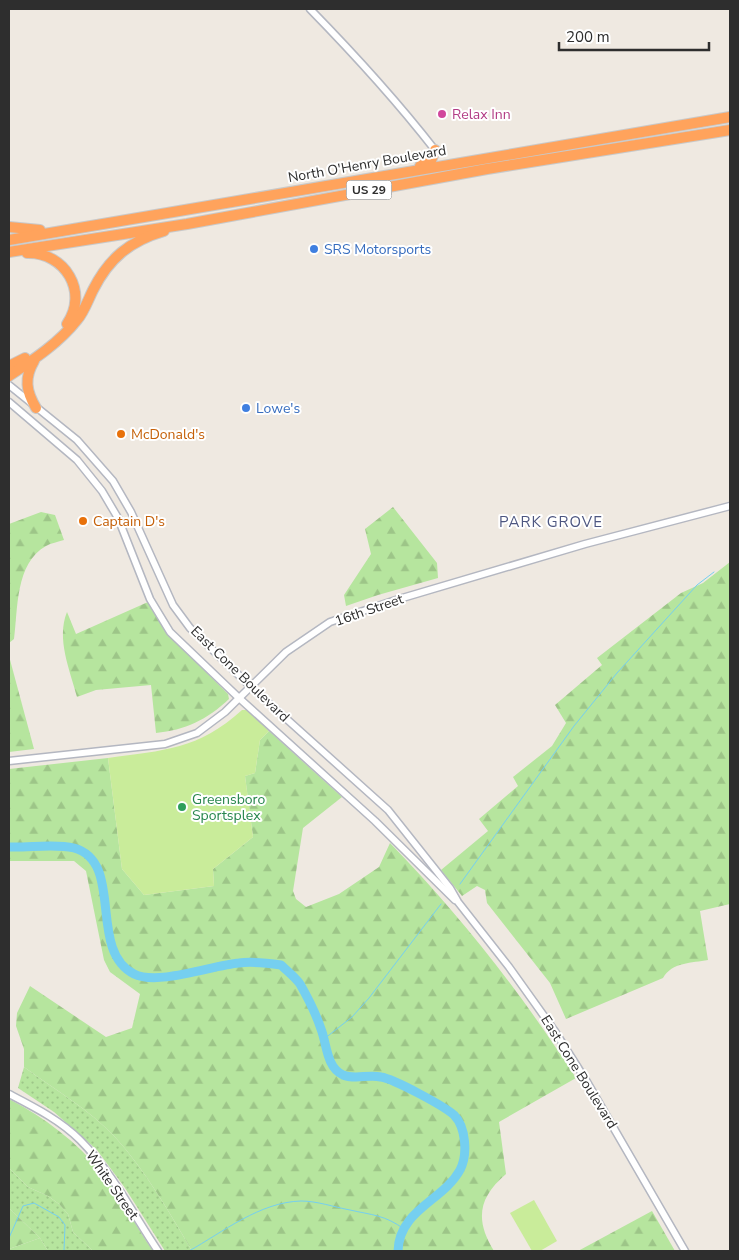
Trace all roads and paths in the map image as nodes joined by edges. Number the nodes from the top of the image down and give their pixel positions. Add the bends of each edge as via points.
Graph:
1 (310, 9) edge
2 (730, 117) edge
3 (730, 130) edge
4 (435, 150) junction
5 (450, 164) junction
6 (413, 170) junction
7 (187, 224) junction
8 (9, 227) edge
9 (70, 229) junction
10 (9, 240) edge
11 (9, 253) edge
12 (36, 356) junction
13 (9, 366) edge
14 (9, 376) edge
15 (9, 385) edge
16 (9, 402) edge
17 (36, 408) junction
18 (730, 506) edge
19 (251, 687) junction
20 (239, 698) junction
21 (9, 761) edge
22 (458, 902) junction
23 (9, 1094) edge
24 (158, 1251) edge
25 (685, 1251) edge

1 - 4 street via 365,64
2 - 5 highway, North O'Henry Boulevard / US 29
3 - 7 highway, North O'Henry Boulevard / US 29 via 478,171
4 - 5 highway via 442,160
4 - 6 highway via 431,160
5 - 6 highway, North O'Henry Boulevard / US 29
6 - 9 highway, North O'Henry Boulevard / US 29
7 - 11 highway, North O'Henry Boulevard / US 29
7 - 12 highway via 136,241 116,255 99,278 79,318 66,333
8 - 9 highway
9 - 10 highway, North O'Henry Boulevard / US 29
11 - 13 highway via 33,253 55,260 73,281 76,295 72,317 65,328
12 - 14 highway
12 - 17 highway via 28,370 26,383
15 - 17 street, East Cone Boulevard
16 - 20 street, East Cone Boulevard via 55,439 86,470 118,518 150,599 170,632
17 - 19 street, East Cone Boulevard via 77,440 99,463 131,512 173,605 190,628
18 - 19 street, 16th Street via 585,544 353,613 330,622 286,652
19 - 20 street, 16th Street
19 - 22 street, East Cone Boulevard via 388,810
20 - 21 street, 16th Street via 197,733 165,744
20 - 22 street, East Cone Boulevard via 374,820
22 - 25 street, East Cone Boulevard via 566,1050
23 - 24 street, White Street via 41,1110 83,1144 107,1173

